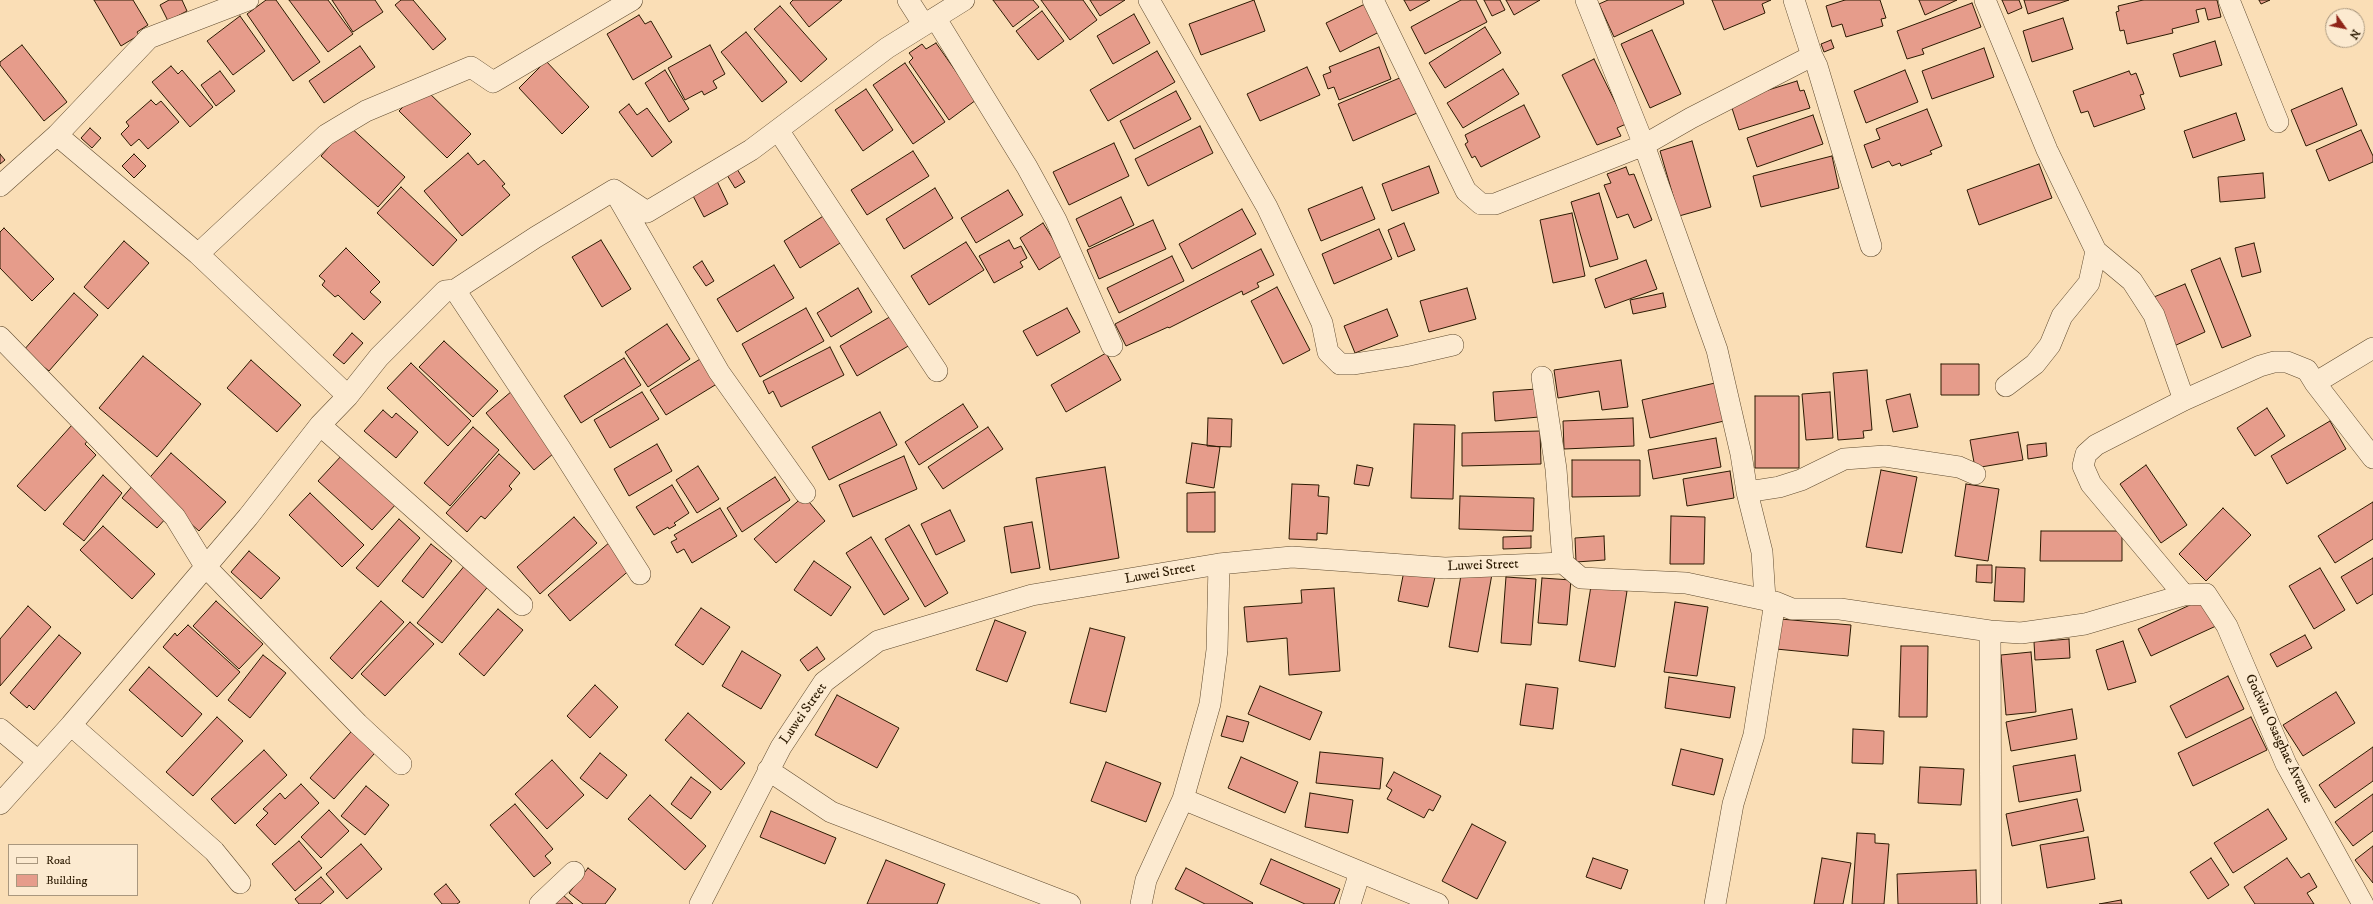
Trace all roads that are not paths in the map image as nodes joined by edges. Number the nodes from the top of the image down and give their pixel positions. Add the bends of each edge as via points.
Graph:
1 (248, 0) edge
2 (632, 0) edge
3 (908, 0) edge
4 (964, 0) edge
5 (1149, 0) edge
6 (1373, 0) edge
7 (1586, 0) edge
8 (1794, 0) edge
9 (1985, 0) edge
10 (2229, 0) edge
11 (930, 22) junction
12 (1812, 56) junction
13 (2278, 122) dead end
14 (778, 130) junction
15 (57, 135) junction
16 (1644, 145) junction
17 (0, 186) edge
18 (614, 190) junction
19 (1871, 246) dead end
20 (2096, 251) junction
21 (198, 254) junction
22 (455, 290) junction
23 (0, 337) edge
24 (1452, 345) dead end
25 (1112, 346) dead end
26 (2373, 348) edge
27 (937, 371) dead end
28 (1542, 377) dead end
29 (2315, 383) junction
30 (2006, 386) dead end
31 (348, 396) junction
32 (2184, 400) junction
33 (320, 425) junction
34 (2373, 458) edge
35 (1975, 474) dead end
36 (1747, 492) junction
37 (805, 493) dead end
38 (1563, 563) junction
39 (1220, 564) junction
40 (205, 566) junction
41 (640, 574) dead end
42 (2184, 595) junction
43 (1770, 600) junction
44 (522, 605) dead end
45 (1990, 631) junction
46 (71, 725) junction
47 (0, 729) edge
48 (38, 761) junction
49 (401, 764) dead end
50 (768, 770) junction
51 (1183, 799) junction
52 (0, 804) edge
53 (574, 872) dead end
54 (1360, 872) junction
55 (240, 883) dead end
56 (540, 904) edge
57 (700, 904) edge
58 (1070, 904) edge
59 (1141, 904) edge
60 (1350, 904) edge
61 (1438, 904) edge
62 (1715, 904) edge
63 (1991, 904) edge
64 (2363, 904) edge

1 - 15 street via 149,38
2 - 21 street via 492,82 471,67 366,111 326,134
3 - 11 street
4 - 11 street
5 - 24 street via 1267,207 1322,323 1328,352 1340,364 1354,364
6 - 16 street via 1466,191 1481,204 1495,204
7 - 16 street
8 - 12 street
9 - 20 street via 2047,150
10 - 13 street
11 - 14 street via 887,48
11 - 25 street via 1027,167 1056,220
12 - 16 street
12 - 19 street via 1854,183
14 - 18 street via 647,212
14 - 27 street
15 - 17 street
15 - 21 street
16 - 36 street via 1717,350
18 - 22 street
18 - 37 street via 718,372
20 - 30 street via 2089,283 2062,316 2050,345 2035,364
20 - 32 street via 2132,281 2154,315
21 - 31 street
22 - 31 street via 445,291 379,357
22 - 41 street
23 - 40 street via 176,517
26 - 29 street
28 - 38 street via 1556,469
29 - 32 street via 2306,370 2287,362 2274,362
29 - 34 street
31 - 33 street
32 - 42 street via 2096,445 2086,454 2083,466 2091,484
33 - 40 street via 248,517
33 - 44 street
35 - 36 street via 1959,467 1885,456 1844,459 1801,480 1779,487
36 - 43 street via 1762,552
38 - 39 street, Luwei Street via 1445,568 1292,558
38 - 43 street via 1581,578 1686,583
39 - 50 street, Luwei Street via 1032,595 878,641 824,682
39 - 51 street via 1217,650 1210,704
40 - 46 street
40 - 49 street via 358,724
42 - 45 street via 2085,624 2021,633
42 - 64 street, Godwin Osasghae Avenue via 2206,594 2227,626 2286,764
43 - 45 street via 1792,609 1840,609
43 - 62 street via 1754,735 1733,804
45 - 63 street
46 - 48 street
46 - 55 street via 214,851
47 - 48 street
48 - 52 street
50 - 57 street, Luwei Street
50 - 58 street via 831,812
51 - 54 street
51 - 59 street via 1146,880
53 - 56 street
54 - 60 street
54 - 61 street

